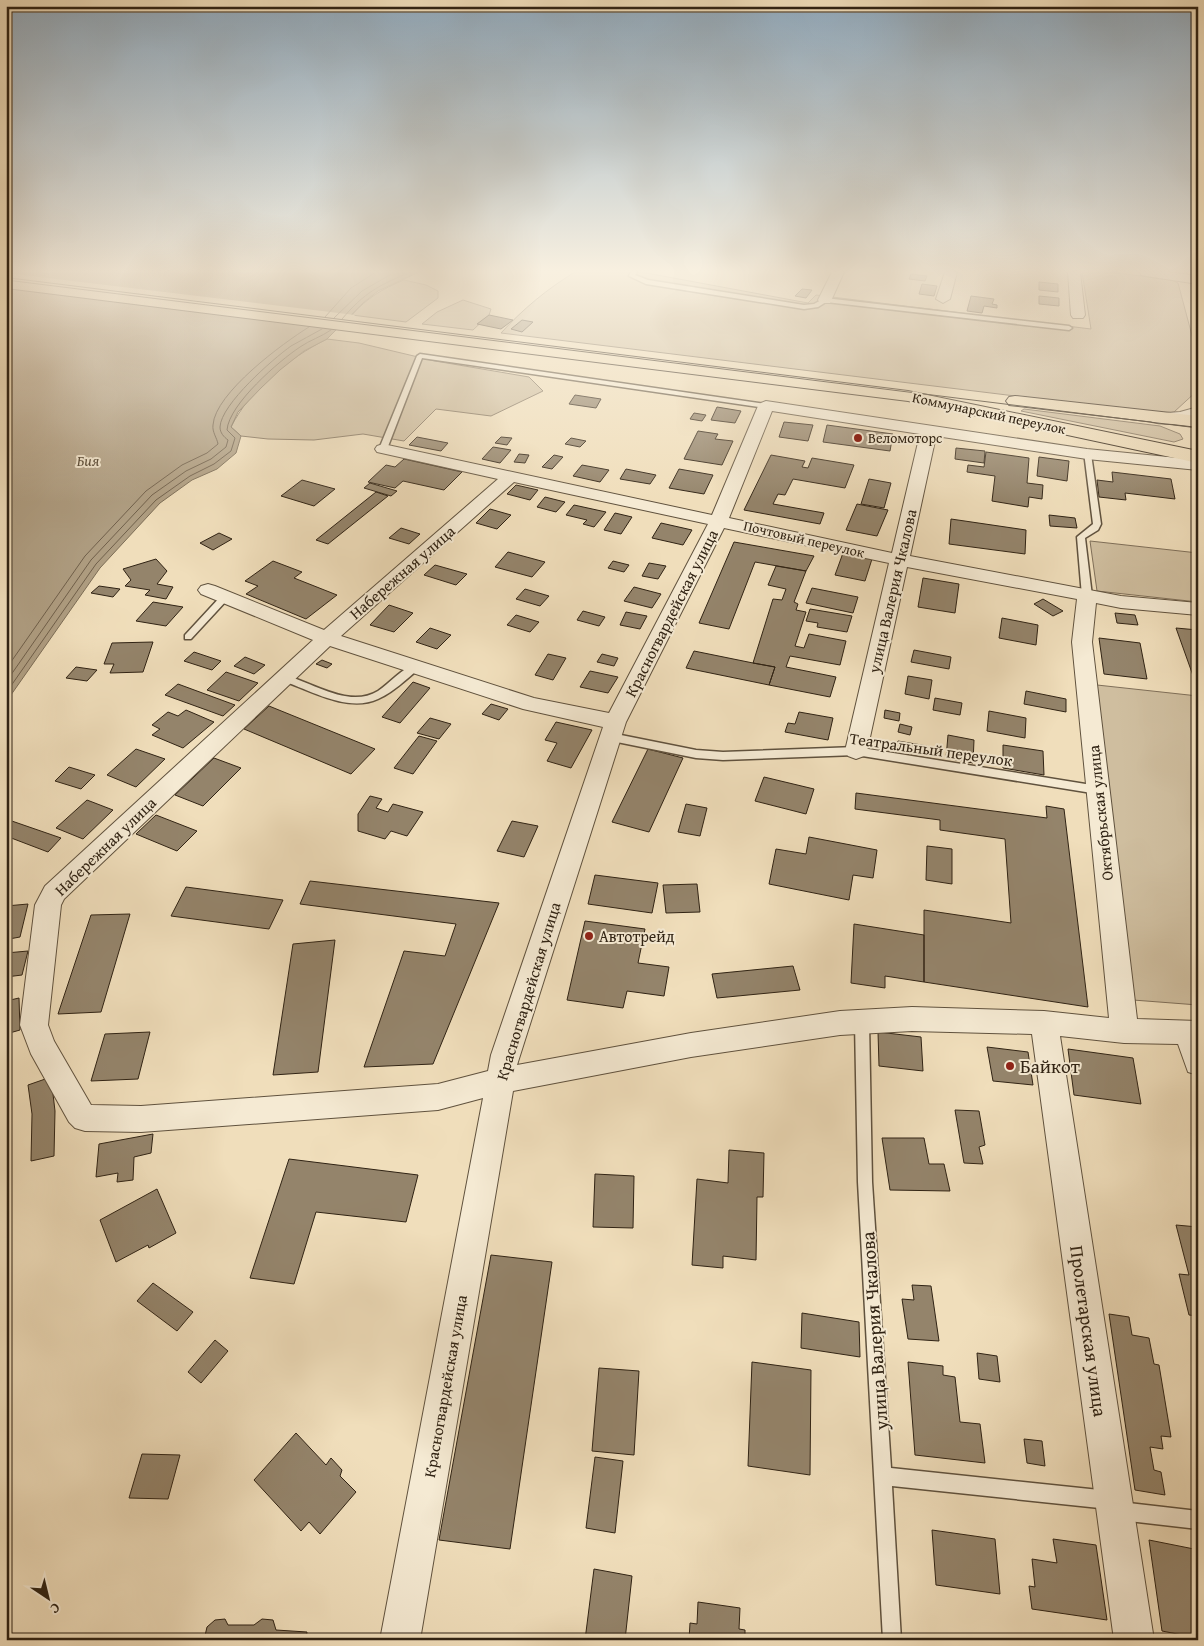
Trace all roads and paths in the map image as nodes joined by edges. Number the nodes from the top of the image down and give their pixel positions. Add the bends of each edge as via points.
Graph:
1 (557, 349) edge
2 (830, 383) junction
3 (766, 406) junction
4 (1198, 412) edge
5 (1158, 418) junction
6 (1198, 422) edge
7 (929, 430) junction
8 (383, 449) joint
9 (1087, 454) junction
10 (1198, 457) edge
11 (1198, 466) edge
12 (509, 478) junction
13 (719, 520) junction
14 (899, 560) junction
15 (216, 594) joint
16 (1087, 596) junction
17 (1198, 609) edge
18 (188, 637) dead end
19 (327, 638) junction
20 (416, 667) junction
21 (284, 678) junction
22 (613, 729) junction
23 (856, 751) junction
24 (1098, 790) junction
25 (862, 1022) junction
26 (1044, 1023) junction
27 (1124, 1031) junction
28 (1193, 1033) edge
29 (1198, 1063) edge
30 (500, 1081) junction
31 (883, 1476) junction
32 (1114, 1506) junction
33 (1198, 1520) edge
34 (400, 1640) edge
35 (892, 1640) edge
36 (1134, 1640) edge

1 - 2 main road, Коммунарский переулок
2 - 5 main road, Коммунарский переулок
2 - 10 main road, Коммунарский переулок via 926,399
3 - 7 street
3 - 8 lane via 420,356
3 - 13 street, Красногвардейская улица
4 - 5 street
5 - 6 main road, Коммунарский переулок
7 - 9 street
7 - 14 street, улица Валерия Чкалова
8 - 12 street, Почтовый переулок
9 - 11 street
9 - 16 lane via 1097,524 1082,537
12 - 13 street, Почтовый переулок
12 - 19 street, Набережная улица
13 - 14 street, Почтовый переулок
13 - 22 street, Красногвардейская улица
14 - 16 street, Почтовый переулок
14 - 23 street, улица Валерия Чкалова
15 - 18 lane
15 - 19 street
16 - 17 street, Почтовый переулок
16 - 24 street, Октябрьская улица via 1082,642
19 - 20 street
19 - 21 street, Набережная улица
20 - 21 lane via 378,695 361,702
20 - 22 street
21 - 30 street, Набережная улица via 54,893 48,904 34,1025 41,1045 79,1113 94,1119 140,1119 438,1097
22 - 23 lane, Театральный переулок via 696,754 723,756
22 - 30 street, Красногвардейская улица via 505,1055
23 - 24 lane, Театральный переулок
24 - 27 street, Октябрьская улица
25 - 26 street, Набережная улица via 912,1019
25 - 30 street, Набережная улица via 690,1045
25 - 31 lane, улица Валерия Чкалова via 865,1182
26 - 27 street, Набережная улица
26 - 32 street, Пролетарская улица
27 - 28 street, Набережная улица
28 - 29 street
30 - 34 street, Красногвардейская улица
31 - 32 lane
31 - 35 lane, улица Валерия Чкалова
32 - 33 lane
32 - 36 street, Пролетарская улица

